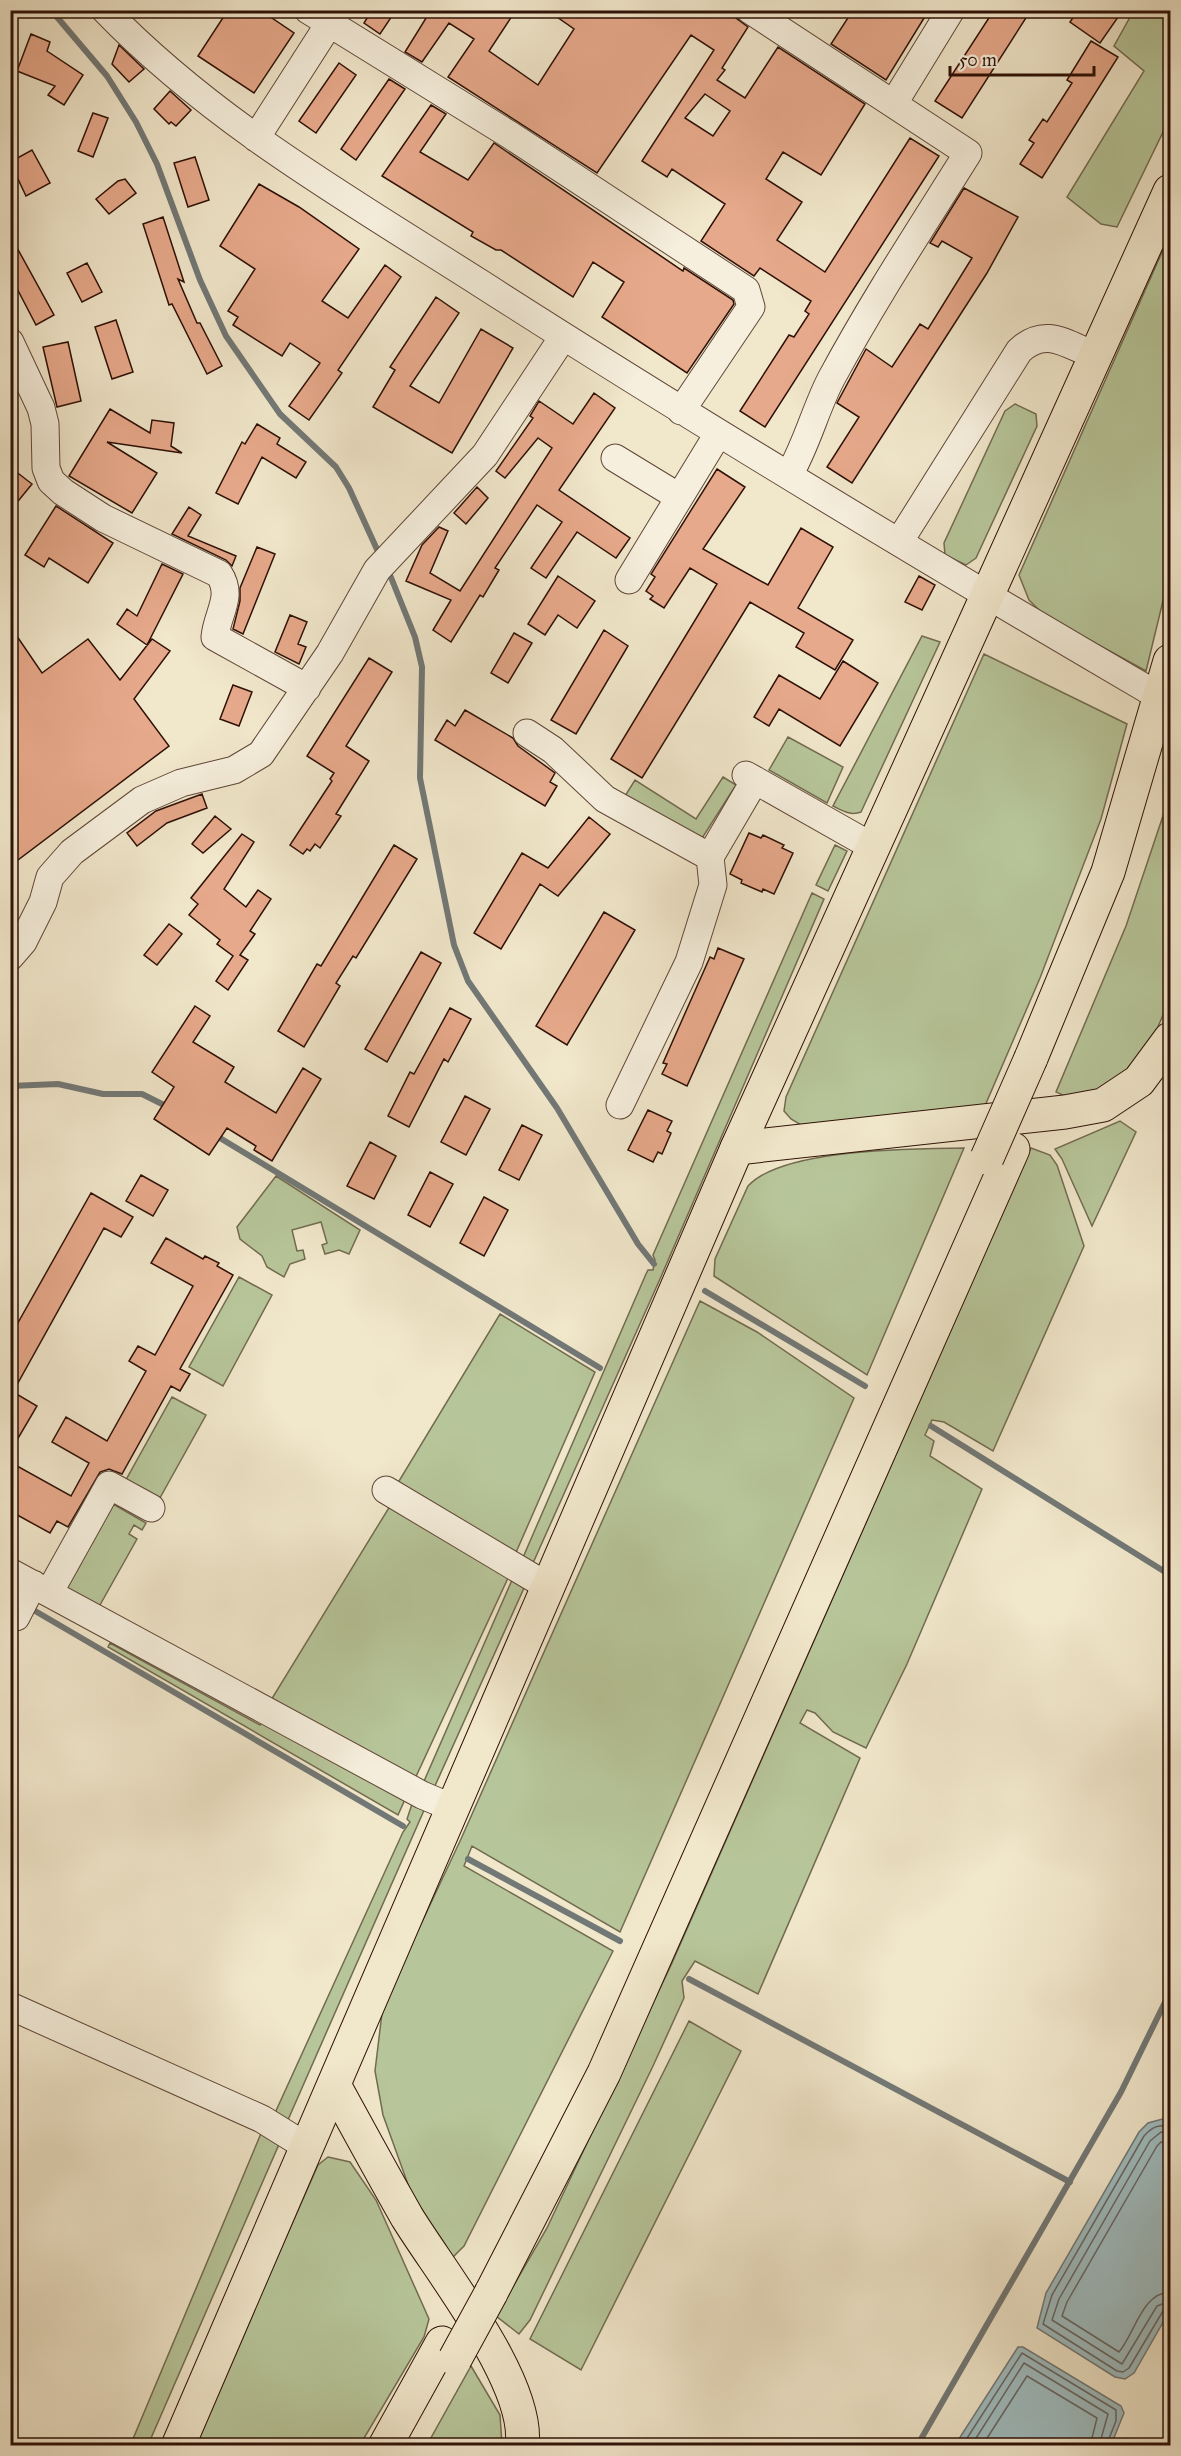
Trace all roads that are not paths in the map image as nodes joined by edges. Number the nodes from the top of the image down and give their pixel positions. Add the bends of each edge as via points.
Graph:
1 (105, 10) edge
2 (750, 10) edge
3 (951, 10) edge
4 (325, 14) edge
5 (894, 103) junction
6 (256, 138) junction
7 (1170, 191) edge
8 (563, 337) junction
9 (10, 342) edge
10 (1096, 356) junction
11 (681, 411) junction
12 (718, 434) junction
13 (615, 458) dead end
14 (789, 475) junction
15 (679, 497) junction
16 (899, 542) junction
17 (628, 580) dead end
18 (987, 596) junction
19 (1170, 661) edge
20 (307, 688) junction
21 (1150, 691) dead end
22 (527, 733) dead end
23 (1170, 740) edge
24 (873, 847) junction
25 (710, 856) junction
26 (10, 957) edge
27 (1170, 1039) edge
28 (1043, 1055) junction
29 (620, 1105) dead end
30 (737, 1148) junction
31 (386, 1490) dead end
32 (151, 1508) dead end
33 (547, 1586) junction
34 (26, 1596) edge
35 (453, 1808) junction
36 (10, 2006) edge
37 (334, 2085) junction
38 (307, 2147) junction
39 (449, 2351) junction
40 (178, 2445) edge
41 (385, 2445) edge
42 (406, 2445) edge
43 (522, 2445) edge

1 - 6 street via 189,88
2 - 5 street
3 - 5 street
4 - 6 street
4 - 11 street via 746,290 751,307
5 - 14 street via 968,153 870,308 819,402 803,452
6 - 8 street
7 - 10 main road
8 - 11 street
8 - 20 street via 484,455 383,564
9 - 20 street via 41,408 46,468 51,481 103,518 219,574 227,596 215,637
10 - 16 street via 1045,336 1030,340 1019,351
10 - 18 main road
11 - 12 street
12 - 14 street
12 - 15 street
13 - 15 street
14 - 16 street
15 - 17 street
16 - 18 street
18 - 21 street
18 - 24 main road
19 - 28 main road via 1108,872
20 - 26 street via 261,754 234,771 181,783 142,800 72,852 50,877 43,902 23,942
22 - 25 street via 553,750 605,799
23 - 28 main road via 1127,875
24 - 25 street via 751,778
24 - 30 main road
25 - 29 street via 713,885 689,962
27 - 30 main road via 1139,1081 1103,1105
28 - 39 main road via 579,2081 484,2286
30 - 33 main road
31 - 33 street
32 - 34 street via 109,1485
33 - 35 main road
34 - 35 street
35 - 37 main road
36 - 38 street via 262,2119
37 - 38 main road
37 - 43 main road via 408,2217 504,2369 520,2416
38 - 40 main road
39 - 41 main road
39 - 42 main road

